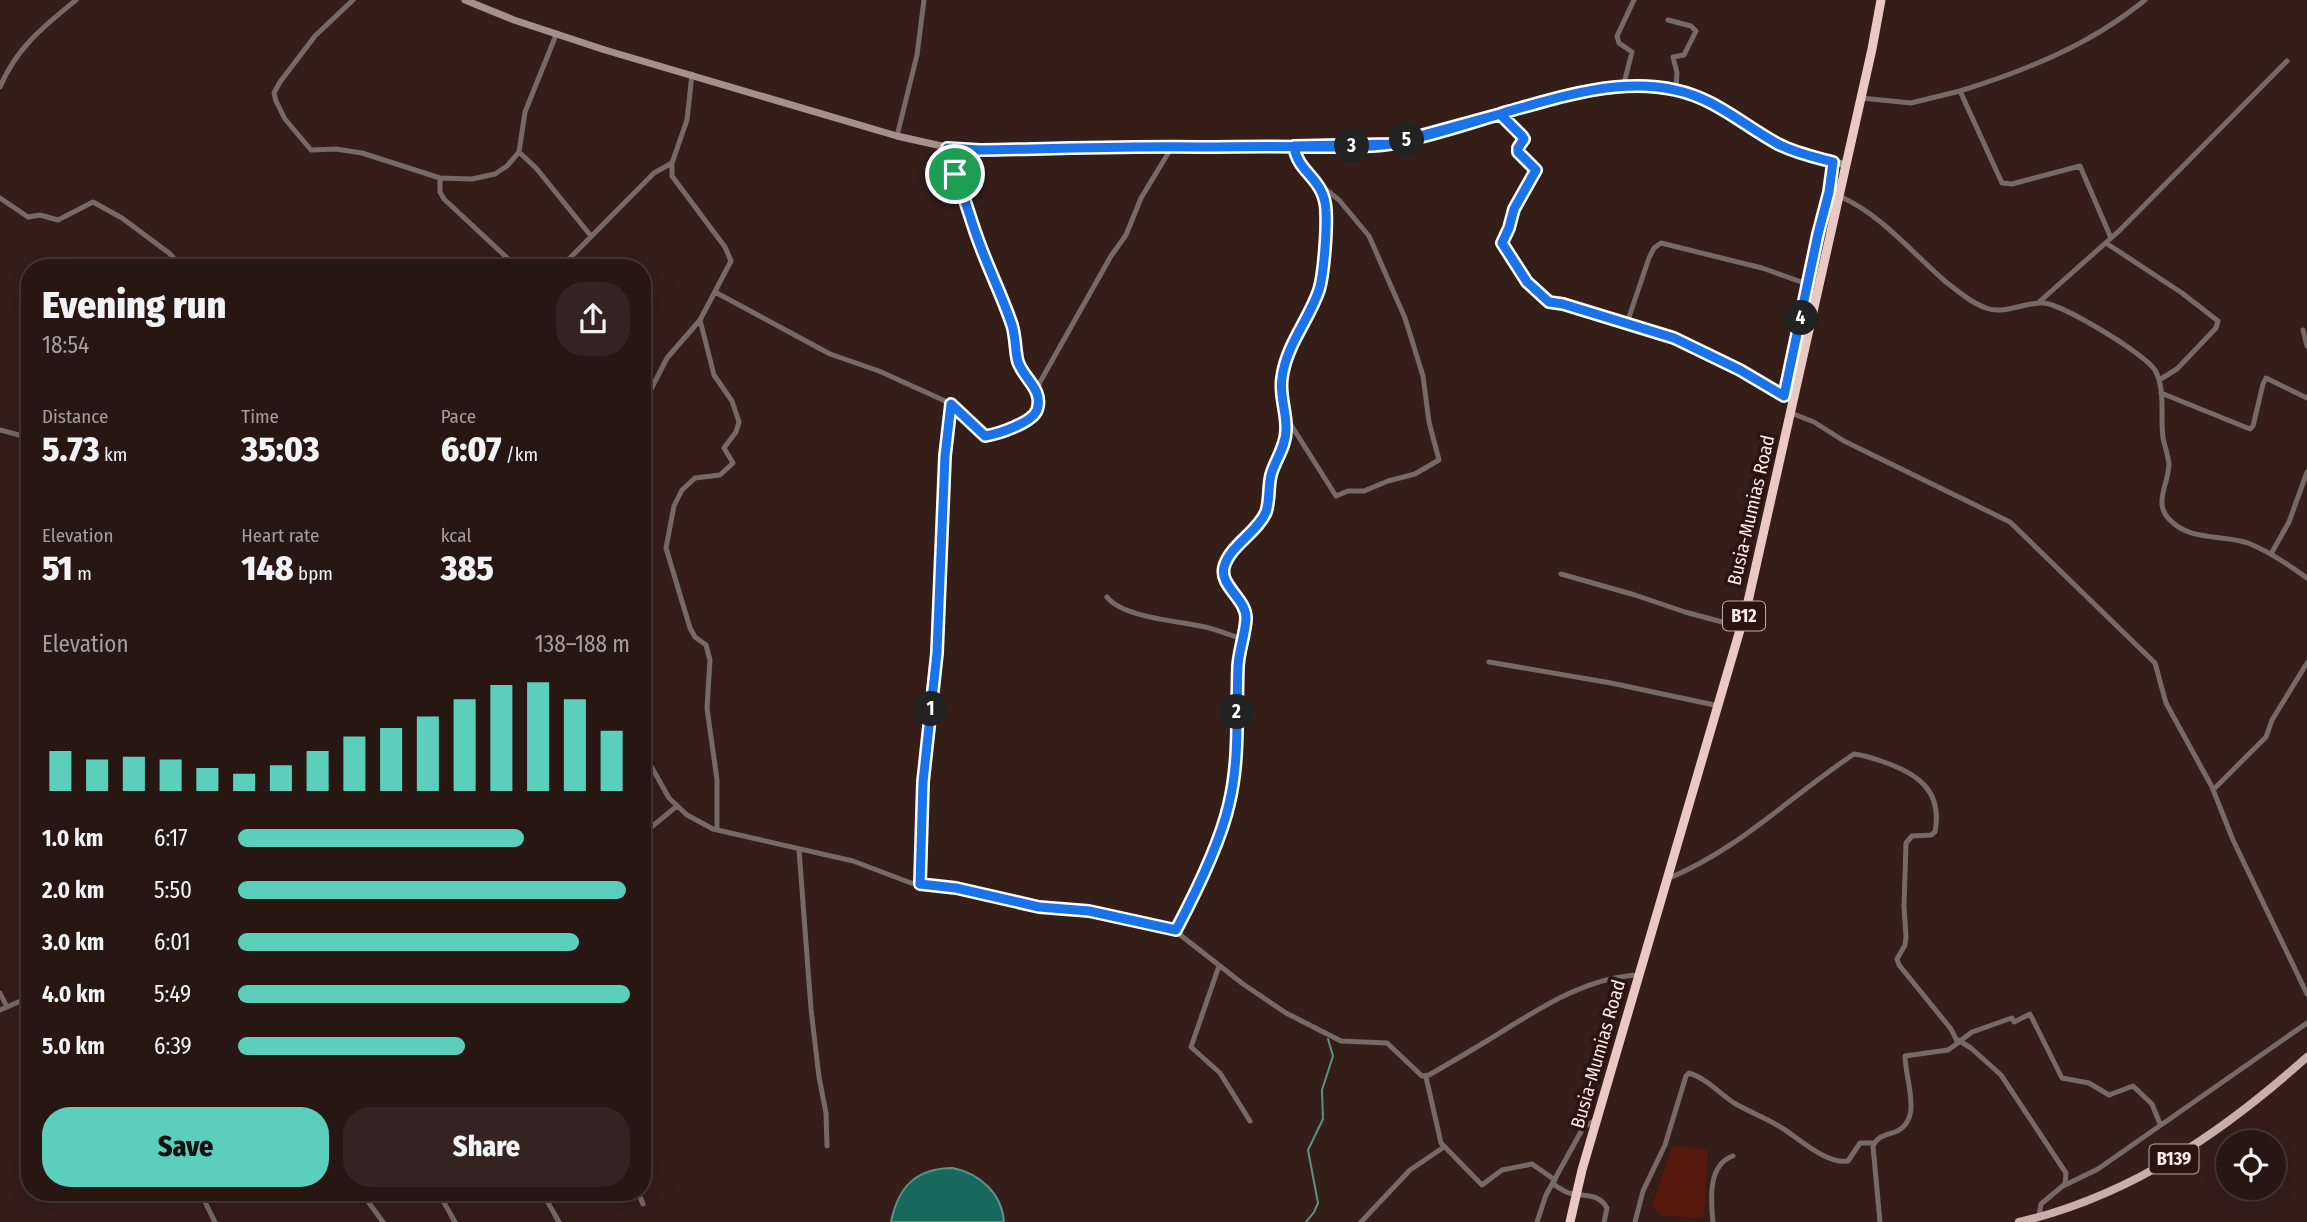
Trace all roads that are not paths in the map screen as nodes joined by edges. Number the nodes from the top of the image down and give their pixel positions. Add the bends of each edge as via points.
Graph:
1 (76, 0) edge
2 (353, 0) edge
3 (465, 0) edge
4 (924, 0) edge
5 (1634, 0) edge
6 (1881, 0) edge
7 (2145, 0) edge
8 (1668, 20) dead end
9 (556, 34) junction
10 (2287, 61) dead end
11 (692, 74) junction
12 (0, 87) edge
13 (1623, 87) junction
14 (1676, 88) dead end
15 (1960, 91) junction
16 (1861, 98) junction
17 (1500, 114) junction
18 (897, 136) junction
19 (1294, 146) junction
20 (1172, 147) junction
21 (947, 148) junction
22 (519, 152) junction
23 (1833, 162) junction
24 (672, 163) junction
25 (1846, 164) junction
26 (440, 178) junction
27 (1320, 186) junction
28 (1839, 196) junction
29 (0, 198) edge
30 (1818, 234) junction
31 (591, 236) junction
32 (1830, 237) junction
33 (2109, 241) junction
34 (175, 259) edge
35 (508, 259) edge
36 (569, 259) edge
37 (1807, 284) junction
38 (715, 292) junction
39 (2038, 303) junction
40 (700, 320) junction
41 (1627, 323) junction
42 (2303, 330) dead end
43 (2307, 346) edge
44 (2159, 380) junction
45 (651, 390) edge
46 (1037, 390) junction
47 (2161, 393) junction
48 (1789, 398) junction
49 (2307, 398) edge
50 (951, 404) junction
51 (1791, 413) junction
52 (1286, 416) junction
53 (0, 430) edge
54 (21, 436) edge
55 (2307, 472) edge
56 (2271, 554) junction
57 (1561, 574) dead end
58 (2307, 578) edge
59 (1107, 597) dead end
60 (1741, 627) junction
61 (1242, 639) junction
62 (1489, 662) dead end
63 (2307, 663) edge
64 (1719, 706) junction
65 (651, 766) edge
66 (2213, 790) junction
67 (677, 806) junction
68 (651, 827) edge
69 (717, 830) junction
70 (799, 850) junction
71 (1667, 879) junction
72 (920, 884) junction
73 (1176, 930) junction
74 (1219, 966) junction
75 (1639, 975) junction
76 (0, 993) edge
77 (2307, 994) edge
78 (21, 1001) edge
79 (7, 1007) junction
80 (0, 1010) edge
81 (2307, 1023) edge
82 (1959, 1041) junction
83 (2307, 1057) edge
84 (1426, 1077) junction
85 (1597, 1119) junction
86 (1250, 1121) dead end
87 (2160, 1124) junction
88 (1873, 1143) junction
89 (827, 1146) dead end
90 (1444, 1147) junction
91 (1732, 1156) dead end
92 (1554, 1182) junction
93 (2063, 1186) junction
94 (1576, 1194) junction
95 (204, 1201) edge
96 (368, 1201) edge
97 (443, 1201) edge
98 (547, 1201) edge
99 (642, 1201) edge
100 (643, 1204) dead end
101 (2039, 1216) junction
102 (215, 1222) edge
103 (383, 1222) edge
104 (454, 1222) edge
105 (559, 1222) edge
106 (1361, 1222) edge
107 (1536, 1222) edge
108 (1570, 1222) edge
109 (1604, 1222) edge
110 (1634, 1222) edge
111 (1713, 1222) edge
112 (1881, 1222) edge
113 (2019, 1222) edge

1 - 12 street via 27,42
2 - 26 street via 315,36 280,82 274,93 278,105 311,150 362,153
3 - 9 street
4 - 18 street via 917,55
5 - 13 street via 1617,36 1632,52
6 - 16 highway, Busia-Mumias Road / B12
7 - 15 street via 2055,57
8 - 14 street via 1696,31 1684,55 1673,57
9 - 11 street
9 - 22 street via 525,111
10 - 33 street
11 - 18 street
11 - 24 street via 687,120
13 - 17 street via 1579,93
13 - 23 street via 1653,86 1697,96 1786,148
15 - 16 street via 1917,102
15 - 33 street via 2003,183 2080,166
16 - 25 highway, Busia-Mumias Road / B12
17 - 19 street via 1390,144
17 - 41 street via 1524,139 1518,152 1536,170 1514,209 1502,241 1504,249 1527,282 1549,302
18 - 21 street
19 - 20 street
19 - 27 street via 1297,159
20 - 21 street
20 - 46 street
21 - 46 street via 1012,326 1018,361
22 - 26 street via 507,166 490,175 467,180
22 - 31 street
23 - 25 street
23 - 30 street
24 - 31 street via 654,173
24 - 38 street via 673,179 730,256
25 - 28 highway, Busia-Mumias Road / B12
26 - 35 street via 444,200
27 - 52 street via 1326,214 1322,274 1282,377
27 - 52 street via 1339,200 1366,233 1405,318 1423,376 1439,460 1415,474 1336,496
28 - 32 highway, Busia-Mumias Road / B12
28 - 39 street via 1868,214 1976,303 1996,311
29 - 34 street via 28,217 58,220 93,202
30 - 32 street
30 - 37 street
31 - 36 street
32 - 48 highway, Busia-Mumias Road / B12
33 - 39 street
33 - 44 street via 2218,321 2180,365
37 - 41 street via 1661,243 1649,258
37 - 48 street
38 - 40 street
38 - 50 street via 830,354
39 - 44 street via 2059,306 2130,348 2150,363
40 - 45 street via 670,354
40 - 69 street via 714,375 737,415 738,428 724,448 733,463 720,475 697,477 682,491 665,546 690,628 708,653 707,708 717,780
41 - 48 street via 1674,338
42 - 43 street
44 - 47 street
46 - 50 street via 1037,408 1031,418 987,436
47 - 49 street via 2250,429 2266,378
47 - 56 street via 2169,463 2161,500 2165,515 2192,533 2245,542
48 - 51 highway, Busia-Mumias Road / B12
50 - 72 street via 937,653 923,782
51 - 60 highway, Busia-Mumias Road / B12
51 - 66 street via 2016,527 2155,663 2166,703
52 - 61 street via 1286,439 1271,476 1265,513 1224,567 1226,580 1245,611
53 - 54 street
55 - 56 street via 2289,523
56 - 58 street
57 - 60 street
59 - 61 street via 1133,612
60 - 64 highway, Busia-Mumias Road / B12
61 - 73 street via 1229,805
62 - 64 street
63 - 66 street via 2266,737
64 - 71 highway, Busia-Mumias Road / B12
65 - 67 street
66 - 77 street
67 - 68 street
67 - 69 street
69 - 70 street
70 - 72 street
70 - 89 street
71 - 75 highway, Busia-Mumias Road / B12
71 - 82 street via 1728,847 1854,754 1903,768 1933,794 1937,822 1934,834 1912,836 1907,841 1906,937 1898,961
72 - 73 street
73 - 74 street
74 - 84 street via 1332,1038 1390,1045
74 - 86 street via 1191,1047 1220,1073
75 - 84 street via 1612,979 1551,1003
75 - 85 highway, Busia-Mumias Road / B12
76 - 79 street
78 - 79 street
79 - 80 street
81 - 87 street
82 - 87 street via 1972,1032 2030,1014 2062,1078 2088,1083 2107,1095 2133,1086 2152,1104
82 - 88 street via 1948,1050 1906,1055 1909,1121 1903,1129
82 - 93 street via 2006,1081 2064,1169
83 - 101 main road, B139 via 2245,1110 2184,1153 2113,1190
84 - 90 street
85 - 92 street via 1583,1128
85 - 94 highway, Busia-Mumias Road / B12
87 - 93 street via 2098,1169
88 - 110 street via 1860,1143 1848,1161 1834,1160 1688,1073
88 - 112 street
90 - 92 street via 1482,1185 1505,1168 1532,1164
90 - 106 street via 1410,1170
91 - 111 street via 1712,1182
92 - 94 street
92 - 107 street
93 - 101 street via 2042,1201
94 - 108 highway, Busia-Mumias Road / B12
94 - 109 street via 1604,1203
95 - 102 street
96 - 103 street
97 - 104 street
98 - 105 street
99 - 100 street
101 - 113 main road, B139

